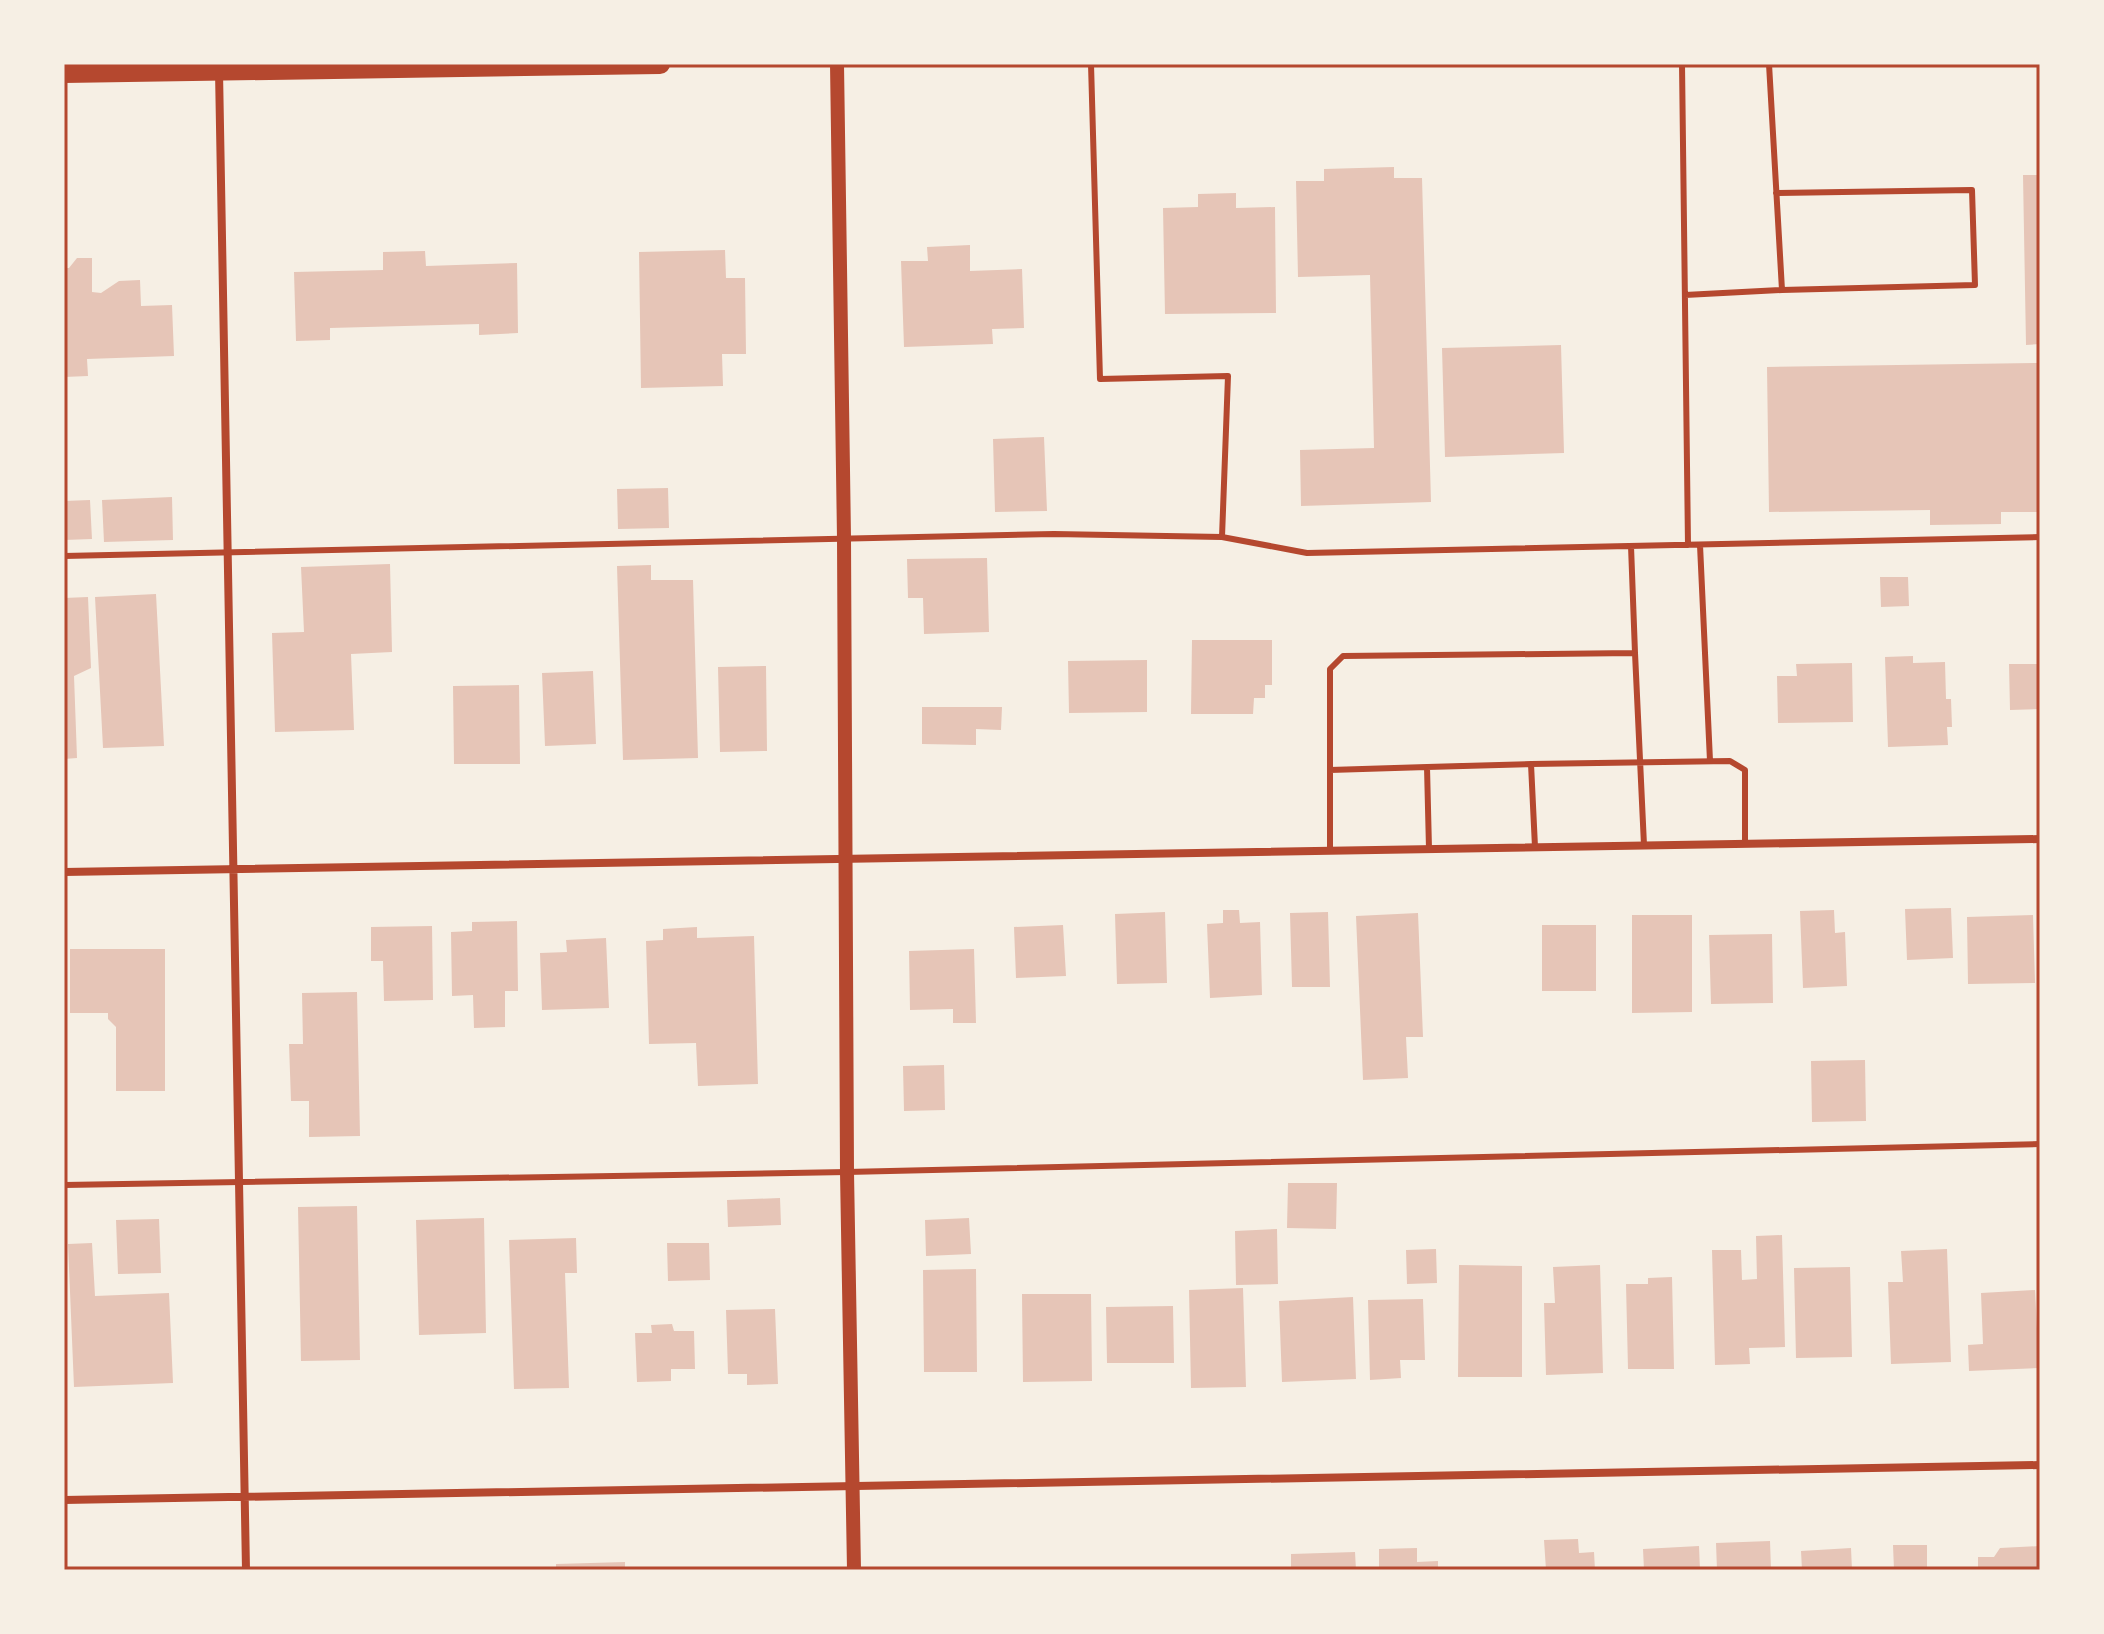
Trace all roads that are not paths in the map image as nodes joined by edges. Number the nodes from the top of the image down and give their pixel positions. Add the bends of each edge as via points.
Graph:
1 (660, 64) edge
2 (837, 64) edge
3 (1091, 64) edge
4 (1682, 64) edge
5 (1769, 64) edge
6 (219, 71) junction
7 (64, 73) edge
8 (1776, 193) junction
9 (1782, 290) junction
10 (1685, 295) junction
11 (1222, 537) junction
12 (2040, 537) edge
13 (844, 538) junction
14 (1688, 545) junction
15 (1700, 545) junction
16 (1631, 546) junction
17 (227, 553) junction
18 (64, 556) edge
19 (1635, 653) junction
20 (1710, 761) junction
21 (1640, 762) junction
22 (1531, 764) junction
23 (1427, 767) junction
24 (1330, 770) junction
25 (2040, 839) edge
26 (1745, 844) junction
27 (1644, 845) junction
28 (1535, 847) junction
29 (1429, 849) junction
30 (1330, 851) junction
31 (844, 859) junction
32 (232, 869) junction
33 (64, 872) edge
34 (2040, 1144) edge
35 (847, 1172) junction
36 (239, 1183) junction
37 (64, 1185) edge
38 (2040, 1465) edge
39 (853, 1487) junction
40 (245, 1497) junction
41 (64, 1500) edge
42 (246, 1570) edge
43 (854, 1570) edge

1 - 6 main road
2 - 13 street
3 - 11 lane via 1100,379 1228,376
4 - 10 lane
5 - 8 lane
6 - 7 main road
6 - 17 street
8 - 9 lane
8 - 9 lane via 1972,190 1975,285
9 - 10 lane
10 - 14 lane
11 - 13 lane
11 - 16 lane via 1307,553
12 - 15 lane
13 - 17 lane
13 - 31 street
14 - 15 lane
14 - 16 lane
15 - 20 lane
16 - 19 lane
17 - 18 lane
17 - 32 street
19 - 21 lane
19 - 24 lane via 1343,656 1330,669
20 - 21 lane
20 - 26 lane via 1730,761 1745,770
21 - 22 lane
21 - 27 lane
22 - 23 lane
22 - 28 lane
23 - 24 lane
23 - 29 lane
24 - 30 lane
25 - 26 street
26 - 27 street
27 - 28 street
28 - 29 street
29 - 30 street
30 - 31 street
31 - 32 street
31 - 35 street
32 - 33 street
32 - 36 street
34 - 35 lane
35 - 36 lane
35 - 39 street
36 - 37 lane
36 - 40 street
38 - 39 street
39 - 40 street
39 - 43 street
40 - 41 street
40 - 42 street

